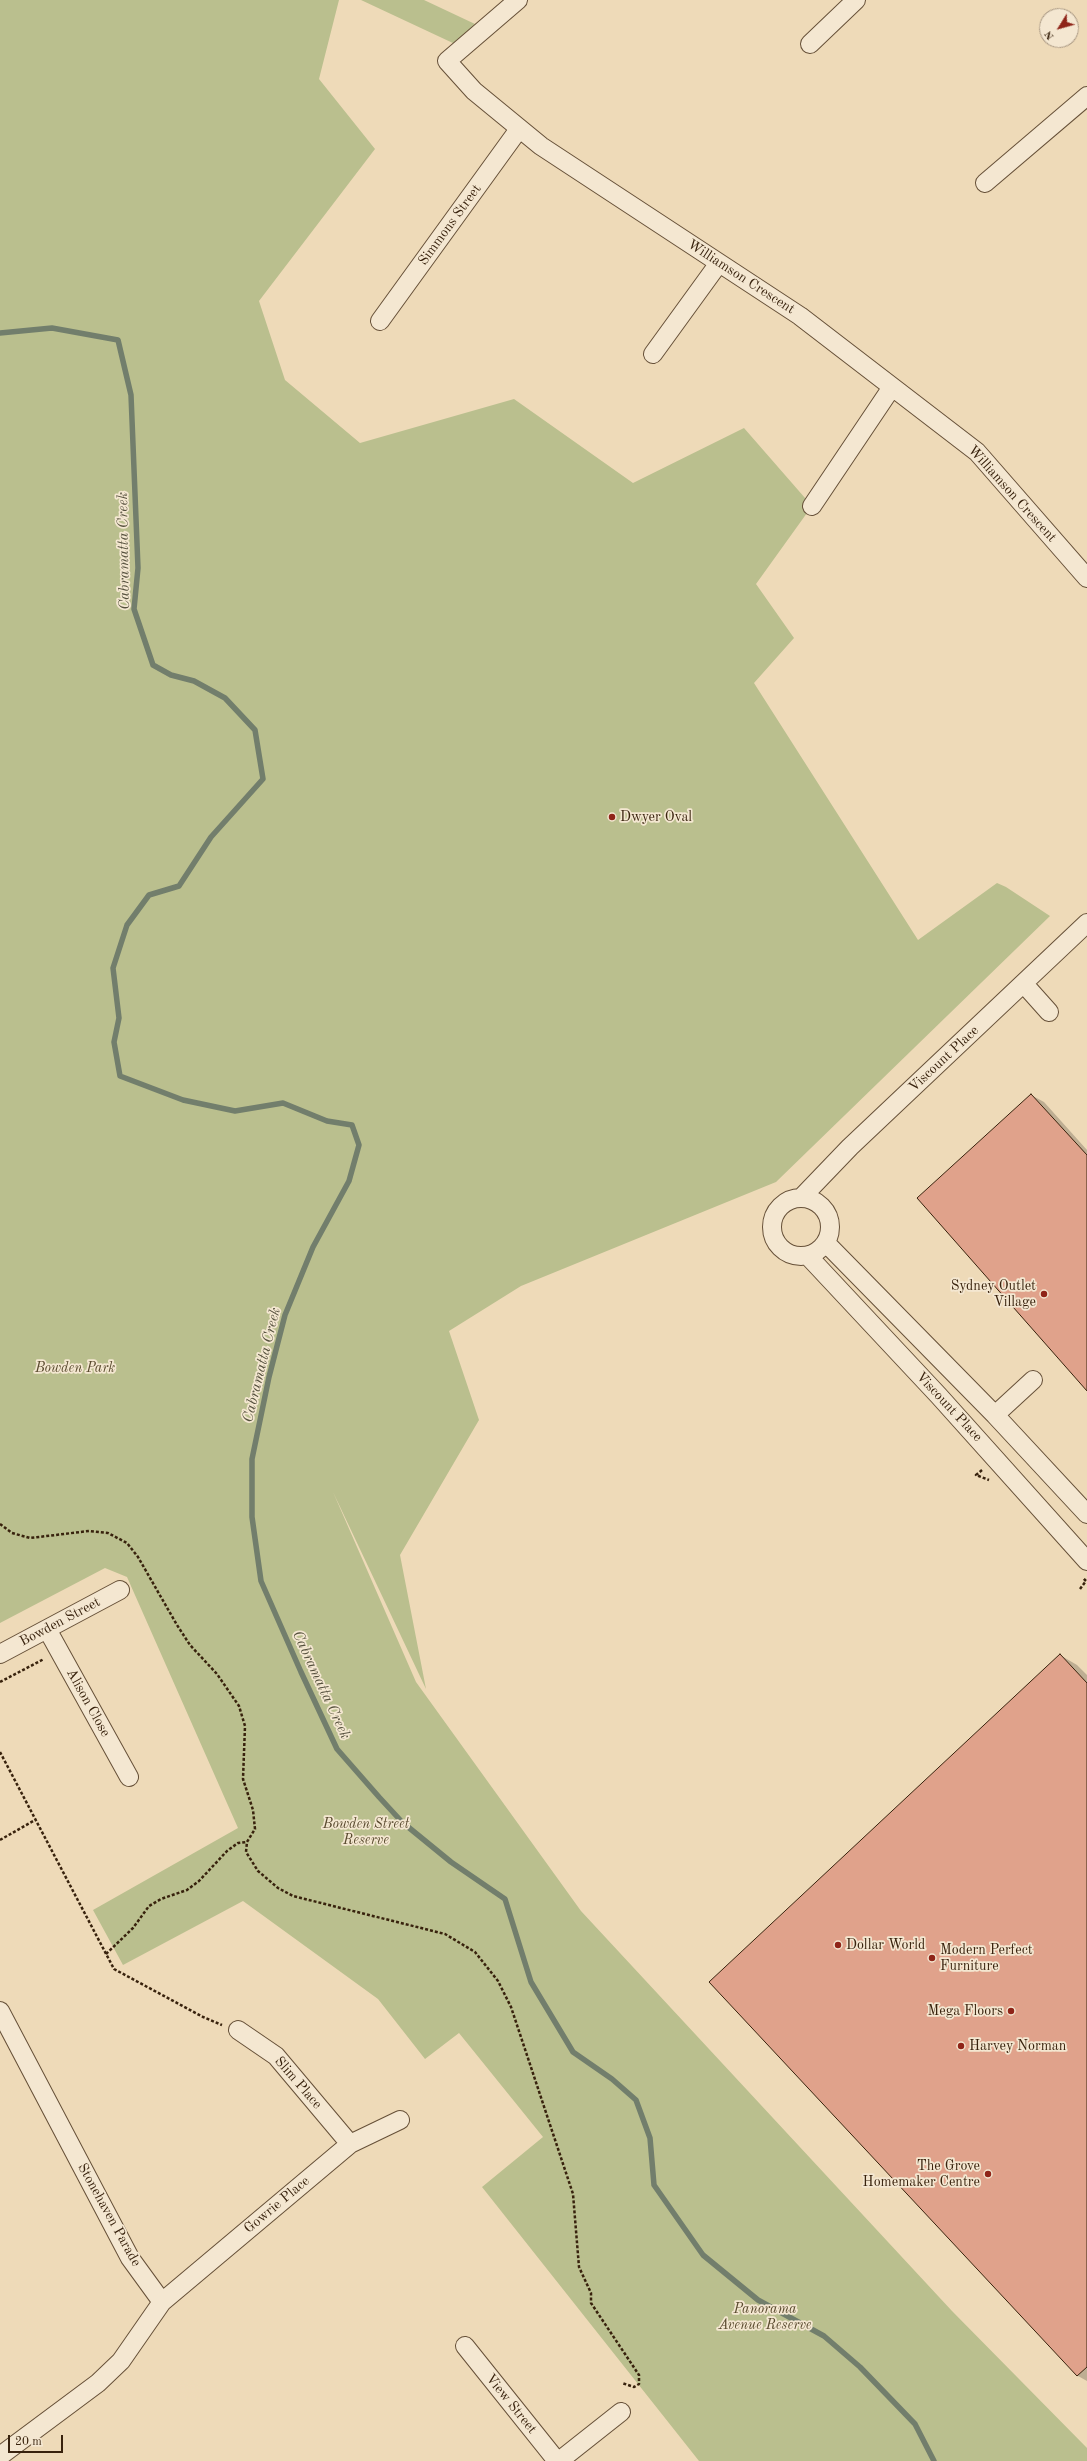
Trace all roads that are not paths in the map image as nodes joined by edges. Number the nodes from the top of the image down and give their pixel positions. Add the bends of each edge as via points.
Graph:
1 (518, 0) edge
2 (856, 0) edge
3 (810, 44) dead end
4 (1087, 96) edge
5 (519, 129) junction
6 (985, 183) dead end
7 (719, 263) junction
8 (380, 321) dead end
9 (653, 354) dead end
10 (892, 387) junction
11 (812, 506) dead end
12 (1087, 578) edge
13 (1087, 923) edge
14 (1024, 984) junction
15 (1049, 1012) dead end
16 (802, 1197) junction
17 (826, 1243) junction
18 (808, 1256) junction
19 (1033, 1380) dead end
20 (995, 1415) junction
21 (1087, 1514) edge
22 (1087, 1561) edge
23 (120, 1590) dead end
24 (47, 1629) junction
25 (0, 1654) edge
26 (129, 1777) dead end
27 (0, 2011) edge
28 (238, 2030) road end
29 (400, 2120) dead end
30 (350, 2144) junction
31 (162, 2302) junction
32 (465, 2346) dead end
33 (621, 2412) dead end
34 (0, 2456) edge
35 (558, 2461) edge

1 - 5 street, Williamson Crescent via 446,61 474,91
2 - 3 street
4 - 6 street
5 - 7 street, Williamson Crescent via 540,146
5 - 8 street, Simmons Street
7 - 9 street
7 - 10 street, Williamson Crescent via 800,316
10 - 11 street
10 - 12 street, Williamson Crescent via 978,452
13 - 14 street, Viscount Place
14 - 15 street
14 - 16 street, Viscount Place via 850,1147
16 - 17 street via 817,1203 827,1214 830,1223
16 - 18 street via 783,1203 776,1210 771,1230 779,1248 798,1257
17 - 18 street
17 - 20 street, Viscount Place
18 - 22 street, Viscount Place via 939,1396
19 - 20 street
20 - 21 street, Viscount Place
23 - 24 street, Bowden Street
24 - 25 street, Bowden Street
24 - 26 street, Alison Close
27 - 31 street, Stonehaven Parade via 130,2258
28 - 30 street, Slim Place via 276,2056
29 - 30 street, Gowrie Place
30 - 31 street, Gowrie Place
31 - 34 street via 121,2360 98,2383
32 - 35 street, View Street
33 - 35 street

